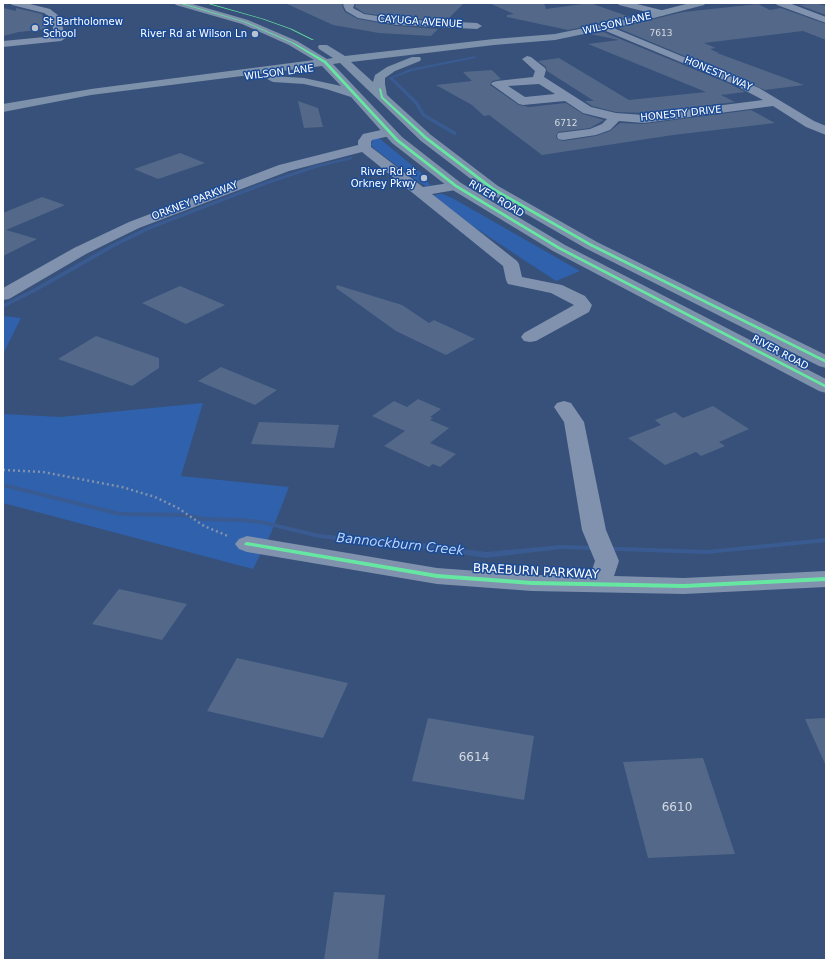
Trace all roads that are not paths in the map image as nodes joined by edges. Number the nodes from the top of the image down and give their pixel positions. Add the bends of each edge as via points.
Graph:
1 (15, 3) edge
2 (179, 3) edge
3 (206, 3) edge
4 (350, 3) edge
5 (622, 3) edge
6 (701, 3) edge
7 (780, 3) edge
8 (662, 13) junction
9 (826, 20) edge
10 (477, 26) dead end
11 (604, 27) junction
12 (313, 40) junction
13 (3, 44) edge
14 (288, 50) junction
15 (421, 54) junction
16 (527, 59) dead end
17 (346, 63) junction
18 (328, 65) junction
19 (234, 76) junction
20 (538, 80) junction
21 (356, 95) junction
22 (566, 96) junction
23 (382, 97) junction
24 (776, 102) junction
25 (3, 108) edge
26 (616, 117) junction
27 (826, 131) edge
28 (390, 132) junction
29 (563, 136) dead end
30 (365, 148) junction
31 (456, 186) junction
32 (422, 192) junction
33 (3, 296) edge
34 (530, 337) dead end
35 (826, 362) edge
36 (826, 387) edge
37 (564, 407) dead end
38 (247, 544) road end
39 (826, 579) edge
40 (599, 585) junction

1 - 13 street via 47,11 54,16 61,38
2 - 14 main road, RIVER ROAD via 245,22
3 - 12 main road, RIVER ROAD via 263,19
4 - 10 street, CAYUGA AVENUE via 349,9 361,16 397,22
5 - 8 street
6 - 8 main road, WILSON LANE
7 - 9 street
8 - 11 main road, WILSON LANE
11 - 15 main road, WILSON LANE via 546,41
11 - 24 street, HONESTY WAY via 735,80
12 - 15 main road via 358,50
12 - 17 main road, RIVER ROAD
14 - 18 main road, RIVER ROAD
14 - 19 main road via 271,63
15 - 17 main road, WILSON LANE
15 - 23 main road via 382,74 379,84
16 - 20 street via 542,70
17 - 18 main road, WILSON LANE
17 - 23 main road, RIVER ROAD
18 - 19 main road, WILSON LANE
18 - 21 main road, RIVER ROAD
19 - 21 main road via 304,80
19 - 25 main road, WILSON LANE
20 - 22 street, HONESTY DRIVE
20 - 22 street via 497,84 523,101
21 - 28 main road, RIVER ROAD
22 - 26 street, HONESTY DRIVE via 587,110
23 - 35 main road, RIVER ROAD via 426,138 493,189 591,245
24 - 26 street, HONESTY DRIVE via 644,119
24 - 27 street, HONESTY WAY
26 - 29 street via 606,127 592,132
28 - 30 street via 368,137 364,141
28 - 31 main road, RIVER ROAD
30 - 32 street
30 - 33 street, ORKNEY PARKWAY via 284,168 134,225 80,251
31 - 32 street
31 - 36 main road, RIVER ROAD via 559,248
32 - 34 street via 510,264 514,280 556,289 579,300 583,305 583,308
37 - 40 street via 574,422 594,530 607,561
38 - 40 street, BRAEBURN PARKWAY via 437,576
39 - 40 street, BRAEBURN PARKWAY via 684,586

